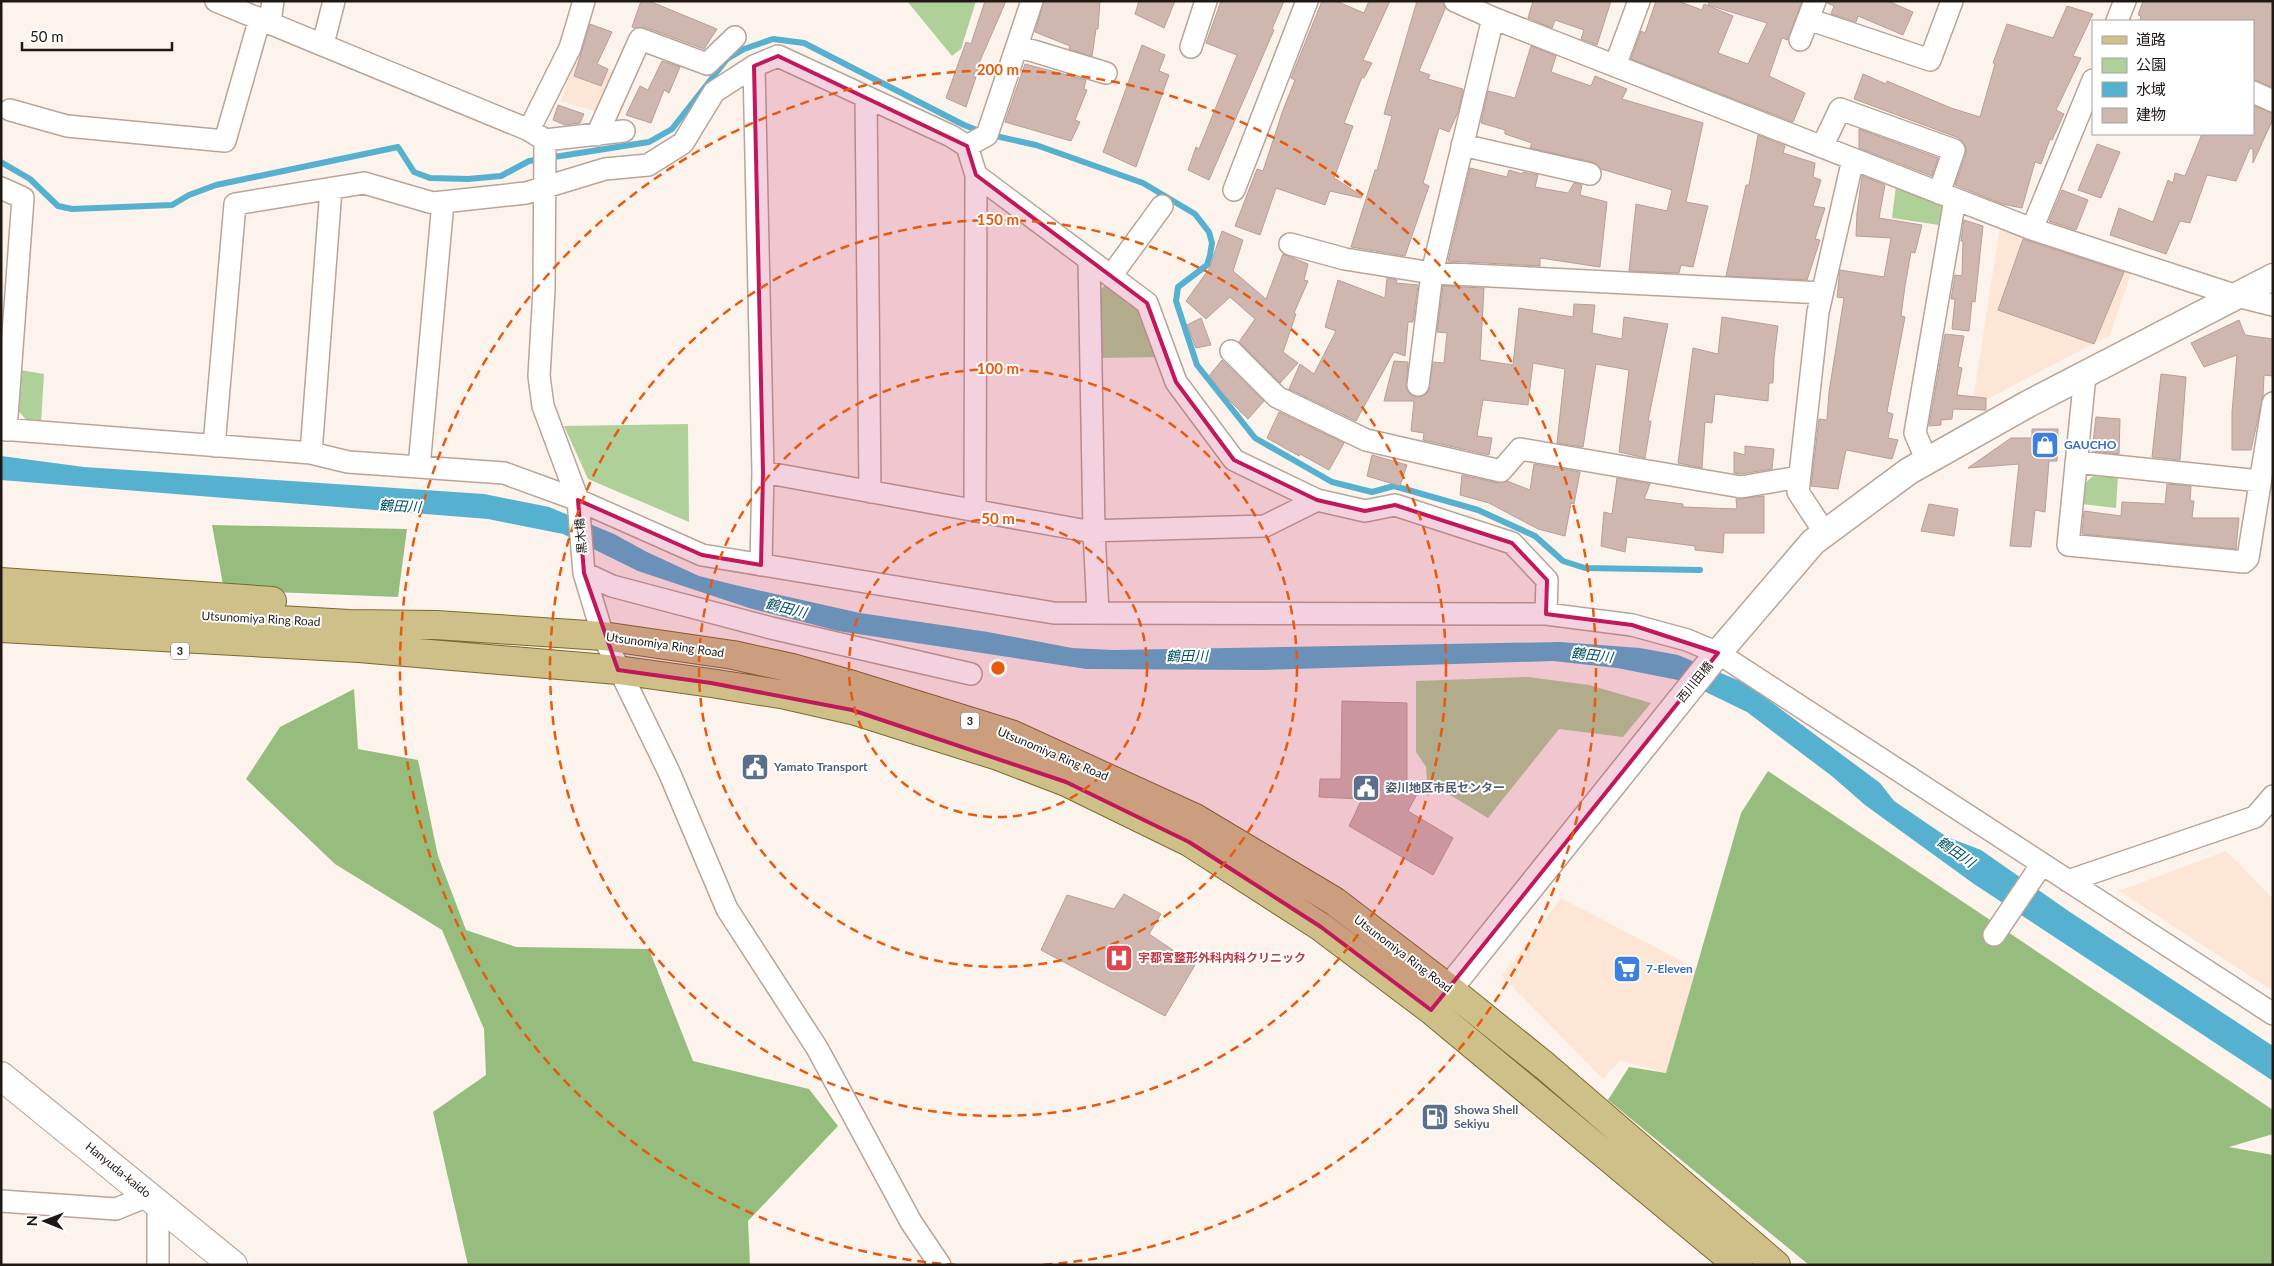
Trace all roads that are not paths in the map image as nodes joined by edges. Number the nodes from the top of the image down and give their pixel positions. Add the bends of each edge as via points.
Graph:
1 (216, 1) edge
2 (334, 1) edge
3 (584, 1) edge
4 (1032, 1) edge
5 (1206, 1) edge
6 (1307, 1) edge
7 (1454, 1) edge
8 (1639, 1) edge
9 (1952, 1) edge
10 (2125, 1) edge
11 (1812, 10) edge
12 (267, 14) edge
13 (1493, 18) junction
14 (2117, 20) edge
15 (735, 37) dead end
16 (1800, 40) dead end
17 (324, 44) junction
18 (1017, 46) junction
19 (1191, 47) dead end
20 (754, 66) junction
21 (1615, 66) junction
22 (1106, 73) dead end
23 (2092, 82) edge
24 (2254, 92) edge
25 (866, 97) junction
26 (2273, 100) edge
27 (10, 110) dead end
28 (624, 131) dead end
29 (537, 135) junction
30 (597, 135) junction
31 (1462, 145) junction
32 (967, 146) junction
33 (1822, 147) junction
34 (1853, 159) junction
35 (1590, 174) dead end
36 (976, 175) junction
37 (1, 188) edge
38 (544, 188) junction
39 (331, 189) junction
40 (1234, 190) dead end
41 (1947, 196) junction
42 (443, 202) junction
43 (1162, 206) dead end
44 (2032, 229) junction
45 (1290, 244) dead end
46 (1089, 260) junction
47 (1432, 273) junction
48 (1111, 276) junction
49 (2273, 277) edge
50 (1822, 293) junction
51 (2237, 296) junction
52 (2273, 305) edge
53 (1231, 351) dead end
54 (2085, 375) junction
55 (1418, 385) dead end
56 (2273, 403) edge
57 (4, 429) edge
58 (214, 446) junction
59 (311, 453) junction
60 (1927, 461) junction
61 (2076, 462) junction
62 (419, 467) junction
63 (763, 472) junction
64 (1800, 477) junction
65 (2260, 481) junction
66 (870, 492) junction
67 (578, 500) junction
68 (1317, 500) junction
69 (975, 511) junction
70 (1094, 531) junction
71 (1825, 533) junction
72 (761, 565) junction
73 (584, 573) junction
74 (1, 582) edge
75 (1, 604) edge
76 (1098, 612) junction
77 (1546, 614) junction
78 (1, 628) edge
79 (354, 636) junction
80 (603, 636) junction
81 (1, 643) edge
82 (1718, 653) junction
83 (618, 670) junction
84 (971, 674) dead end
85 (2273, 796) edge
86 (2038, 869) junction
87 (2068, 881) junction
88 (1998, 930) dead end
89 (1448, 988) junction
90 (1432, 1010) junction
91 (2273, 1014) edge
92 (1, 1076) edge
93 (154, 1198) junction
94 (1, 1201) edge
95 (158, 1265) edge
96 (233, 1265) edge
97 (940, 1265) edge
98 (1738, 1265) edge
99 (1776, 1265) edge

1 - 12 street
2 - 17 street
3 - 29 street
4 - 18 street
5 - 19 street
6 - 40 street
7 - 13 street
8 - 21 street
9 - 11 street via 1930,60
10 - 14 street
11 - 16 street
12 - 17 street
12 - 27 street via 225,141 66,126
13 - 21 street
13 - 31 street
15 - 30 street via 707,64 640,39
17 - 29 street
18 - 22 street
18 - 32 street via 986,135
20 - 25 street via 778,56
20 - 38 street via 714,92 683,143 648,165 605,169
20 - 63 street
21 - 33 street
23 - 44 street
24 - 26 street
25 - 32 street
25 - 66 street
28 - 30 street
29 - 30 street
29 - 38 street, 黒木橋
31 - 35 street
31 - 47 street
32 - 36 street
33 - 34 street
33 - 41 street via 1840,109 1954,150
34 - 41 street
34 - 50 street
36 - 46 street
36 - 69 street
37 - 57 street via 23,198
38 - 42 street
38 - 67 street, 黒木橋 via 540,384 543,406
39 - 42 street via 364,183 434,203
39 - 58 street via 235,204
39 - 59 street
41 - 44 street
41 - 60 street via 1915,433
42 - 62 street
43 - 48 street
44 - 51 street
45 - 47 street via 1345,258
46 - 48 street
46 - 70 street
47 - 50 street
47 - 55 street
48 - 68 street via 1146,303 1176,382 1234,460
49 - 51 street, 西川田橋
50 - 64 street
51 - 52 street
51 - 54 street, 西川田橋
53 - 64 street via 1277,397 1366,440 1501,471 1520,449 1741,488
54 - 60 street, 西川田橋
54 - 61 street
56 - 65 street
57 - 58 street
58 - 59 street
59 - 62 street via 348,462
60 - 71 street, 西川田橋
61 - 65 street
61 - 65 street via 2068,545 2244,562 2248,558
62 - 67 street via 504,473
63 - 66 street
63 - 72 street
64 - 71 street via 1798,492
66 - 69 street
67 - 72 street via 702,555
67 - 73 street, 黒木橋
68 - 70 street via 1265,526
68 - 77 street via 1365,511 1395,505 1512,543 1548,580
69 - 70 street
70 - 76 street
71 - 82 street, 西川田橋 via 1813,542
72 - 76 street via 1054,613
73 - 80 street, 黒木橋
73 - 84 street via 612,586 771,628
74 - 79 main road, 3 via 288,602
75 - 79 main road, Utsunomiya Ring Road / 3
76 - 77 street
77 - 82 street via 1632,625 1687,640
78 - 79 main road, Utsunomiya Ring Road / 3
79 - 80 main road, Utsunomiya Ring Road / 3 via 436,625
79 - 81 main road, 3 via 288,656
79 - 83 main road, Utsunomiya Ring Road / 3
80 - 83 street, 黒木橋
80 - 89 main road, Utsunomiya Ring Road / 3 via 732,655 792,668 1011,734 1195,818 1334,901
82 - 86 street
82 - 89 street, 西川田橋
83 - 90 main road, Utsunomiya Ring Road / 3 via 712,683 852,710 980,750 1066,782 1188,842 1321,927
83 - 97 street, 黒木橋 via 669,772 728,909 817,1048 911,1222
85 - 87 street via 2255,817
86 - 87 street
86 - 88 street
87 - 91 street
89 - 90 street, 西川田橋
89 - 99 main road, Utsunomiya Ring Road / 3 via 1545,1066
90 - 98 main road, Utsunomiya Ring Road / 3
92 - 93 main road, Hanyuda-kaido
93 - 94 street via 116,1210
93 - 95 street
93 - 96 main road, Hanyuda-kaido

